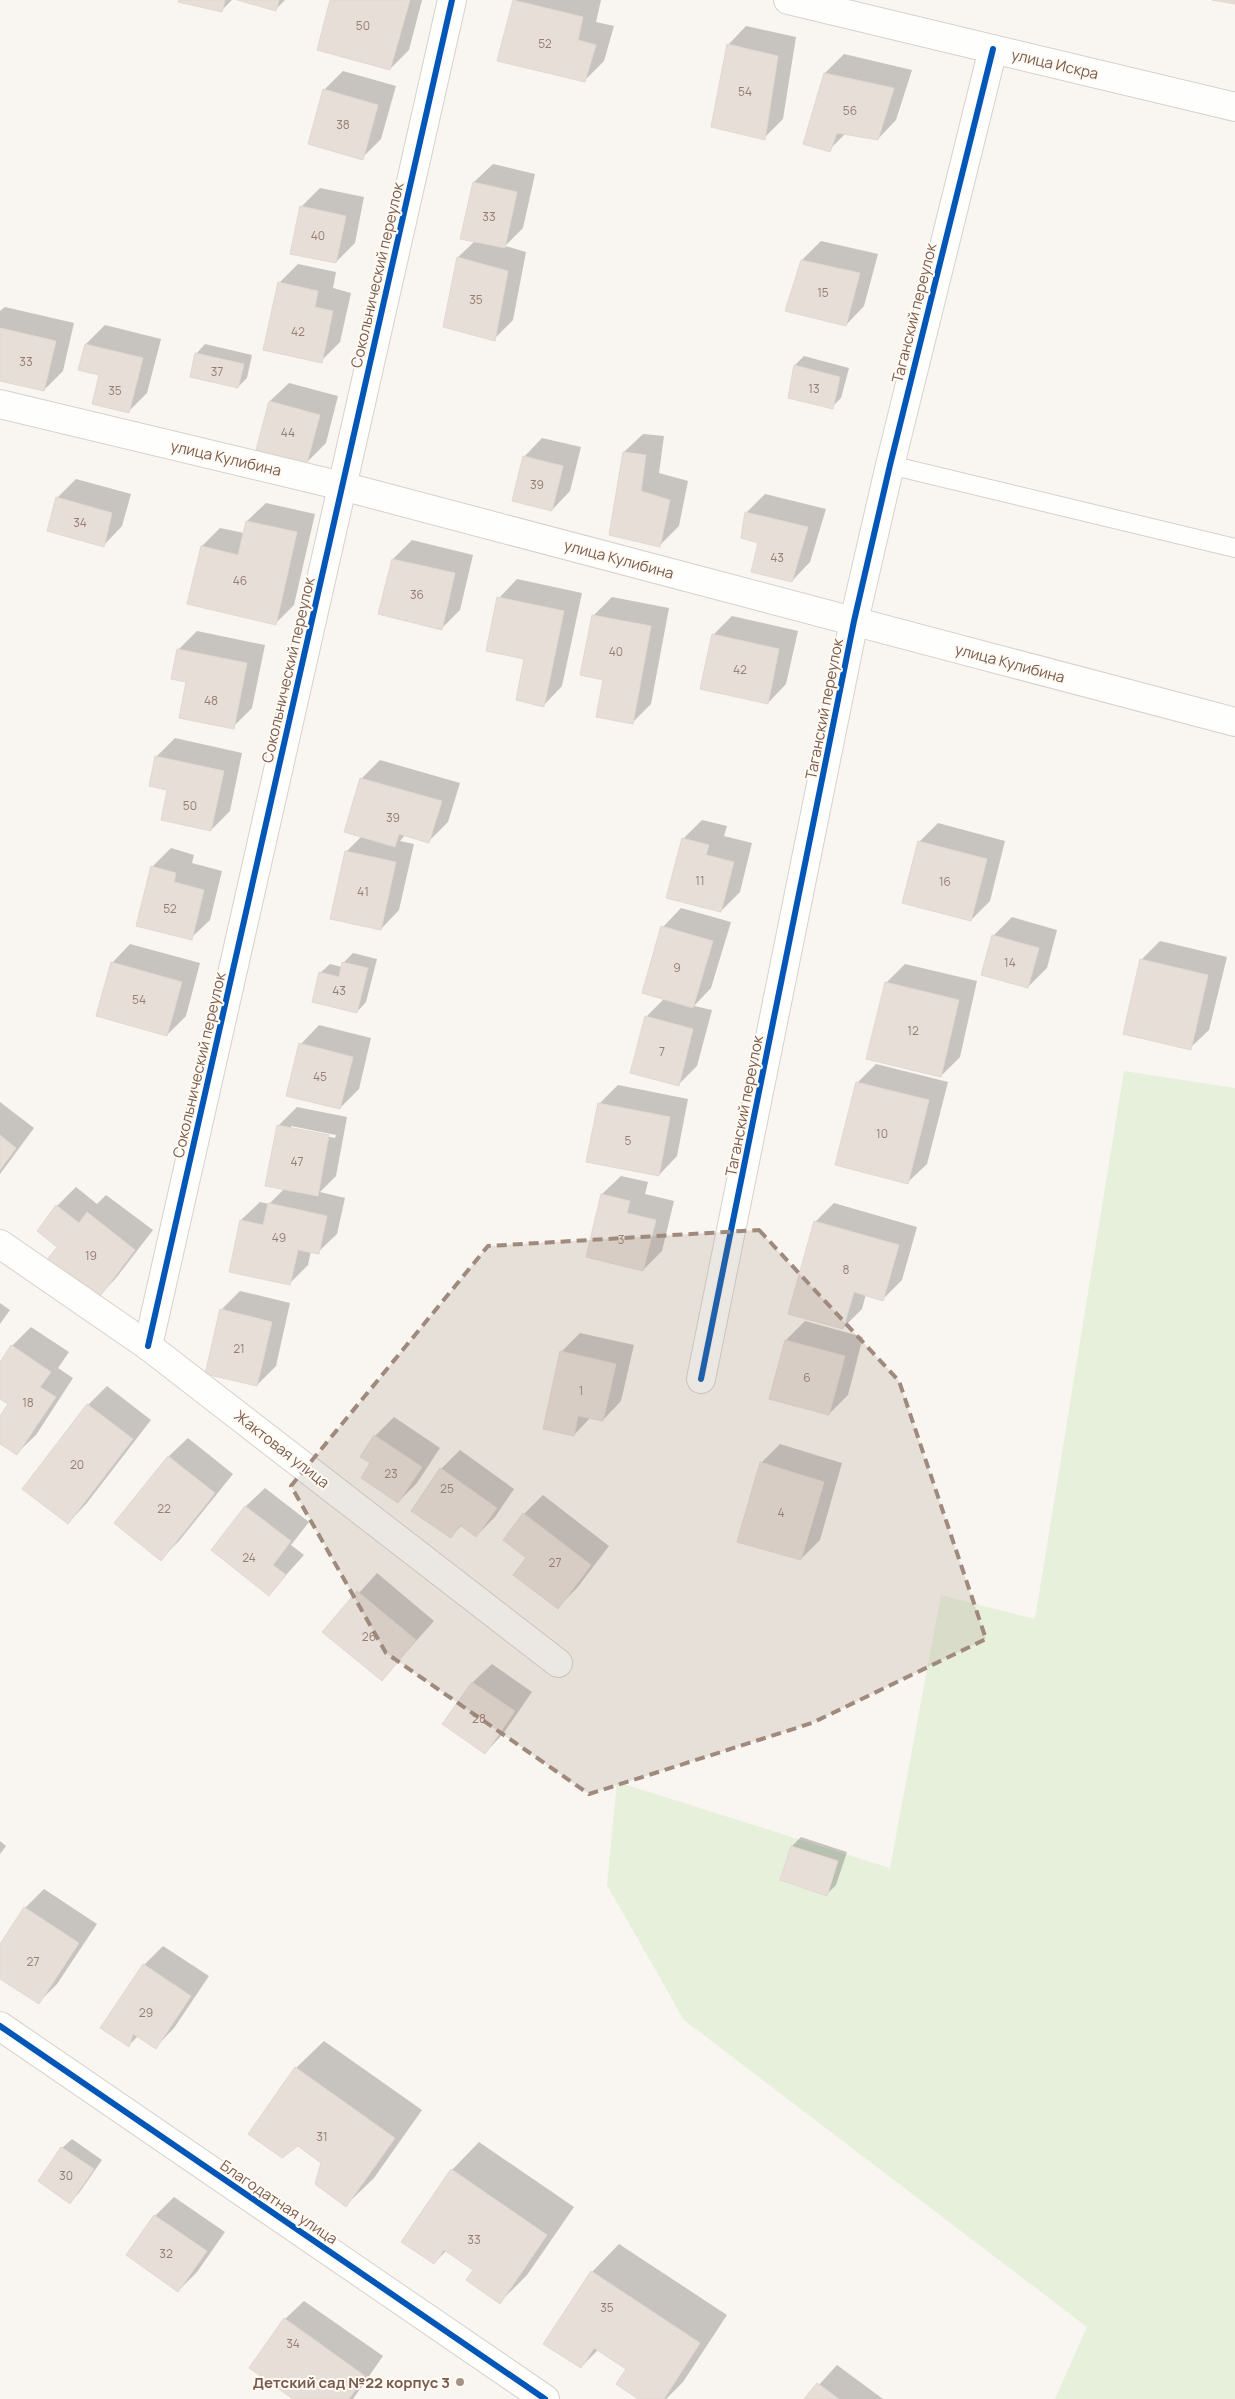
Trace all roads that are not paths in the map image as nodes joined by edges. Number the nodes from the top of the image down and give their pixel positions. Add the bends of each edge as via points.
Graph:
1 (452, 0) edge
2 (788, 0) edge
3 (993, 49) junction
4 (1235, 107) edge
5 (0, 404) edge
6 (890, 465) junction
7 (342, 486) junction
8 (1235, 548) edge
9 (854, 621) junction
10 (1235, 722) edge
11 (0, 1244) edge
12 (148, 1346) junction
13 (701, 1378) dead end
14 (558, 1663) dead end
15 (0, 2026) edge
16 (545, 2399) edge

1 - 7 street, Сокольнический переулок
2 - 3 street, улица Искра
3 - 4 street, улица Искра
3 - 6 street, Таганский переулок
5 - 7 street, улица Кулибина
6 - 8 lane
6 - 9 street, Таганский переулок
7 - 9 street, улица Кулибина
7 - 12 street, Сокольнический переулок
9 - 10 street, улица Кулибина
9 - 13 street, Таганский переулок
11 - 12 street, Жактовая улица
12 - 14 street, Жактовая улица
15 - 16 street, Благодатная улица

